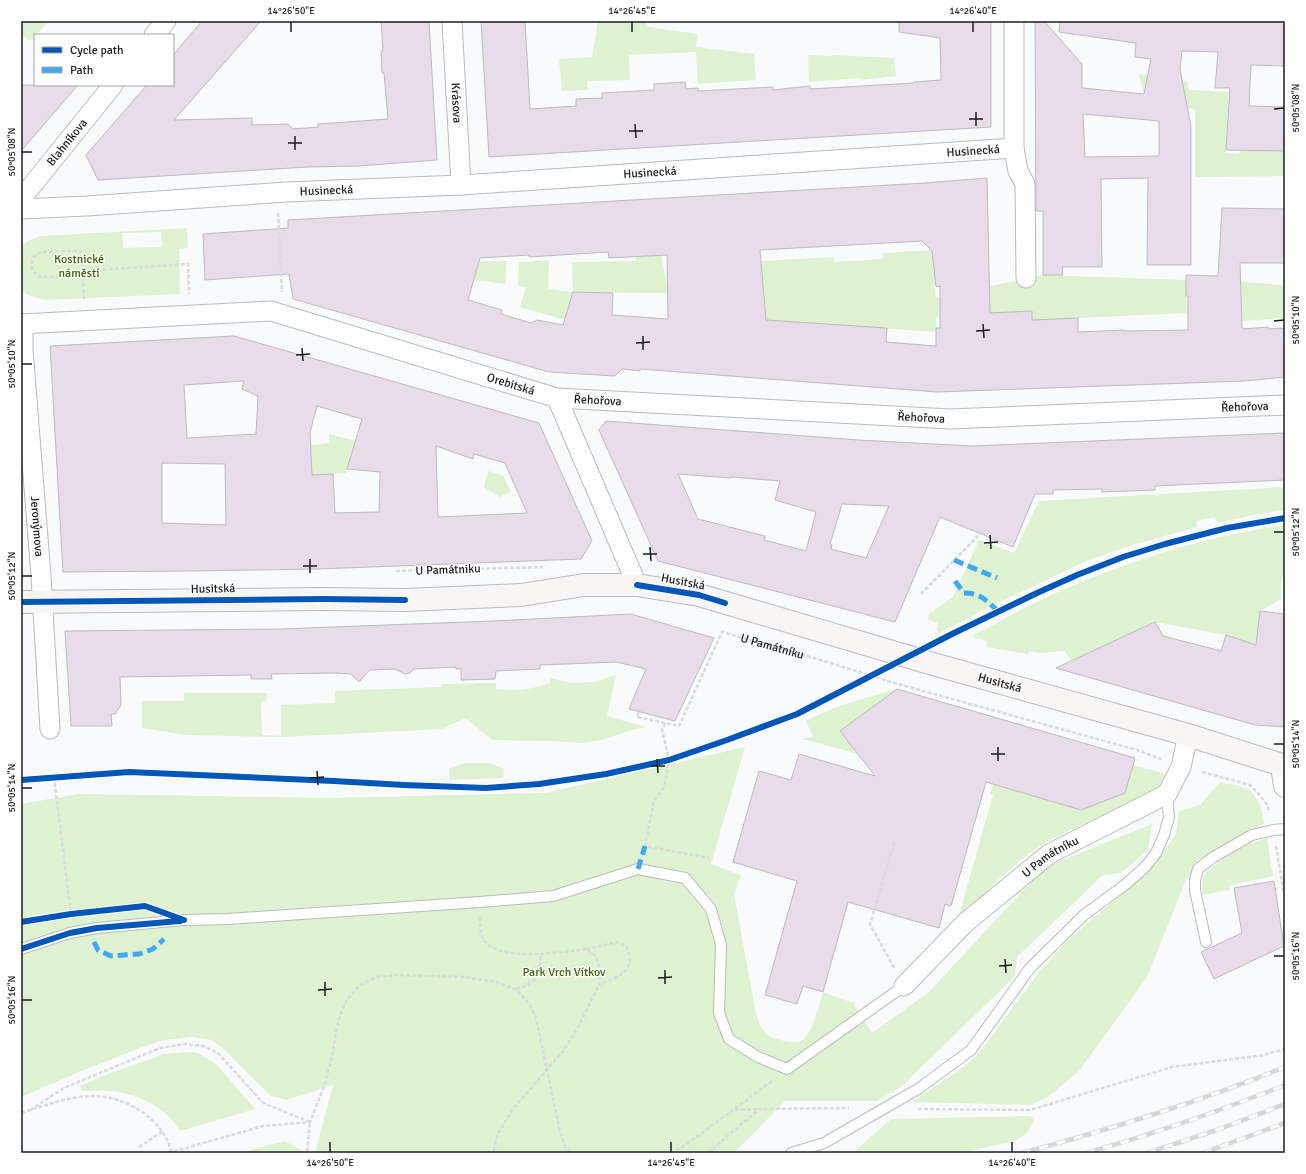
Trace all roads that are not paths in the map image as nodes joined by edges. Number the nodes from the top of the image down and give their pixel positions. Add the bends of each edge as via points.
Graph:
1 (166, 21) edge
2 (452, 21) edge
3 (1014, 21) edge
4 (155, 34) edge
5 (113, 86) edge
6 (1014, 148) junction
7 (461, 185) junction
8 (21, 199) edge
9 (21, 209) edge
10 (1026, 278) dead end
11 (22, 324) edge
12 (557, 398) junction
13 (1285, 405) edge
14 (636, 585) junction
15 (21, 602) edge
16 (43, 602) junction
17 (50, 729) dead end
18 (1188, 735) junction
19 (1283, 765) edge
20 (1285, 786) edge
21 (1167, 794) junction
22 (1285, 829) edge
23 (1206, 942) dead end
24 (21, 949) edge
25 (904, 986) joint
26 (791, 1153) edge

1 - 4 street
2 - 7 street, Krásova
3 - 6 street, Husinecká
5 - 8 street, Blahníkova
6 - 7 street, Husinecká
6 - 10 street, Husinecká via 1018,171 1025,184
7 - 9 street, Husinecká via 286,192
11 - 12 street, Orebitská via 271,311
11 - 16 street, Jeronýmova
12 - 13 street, Řehořova via 950,419
12 - 14 street
14 - 16 main road, Husitská via 584,585 521,596 405,600
14 - 18 main road, Husitská via 699,595
15 - 16 main road, Husitská
16 - 17 street, Jeronýmova
18 - 19 main road, Husitská
18 - 21 street via 1181,767
19 - 20 street
21 - 25 street, U Památníku via 1049,854 965,923
21 - 26 lane via 1169,817 1156,853 1145,867 1084,915 1030,968 971,1050 918,1089 824,1143
22 - 23 lane via 1252,835 1198,869 1194,880 1195,890
24 - 25 lane via 70,933 97,928 553,896 638,869 685,878 711,909 721,945 719,1013 729,1039 758,1057 787,1069

